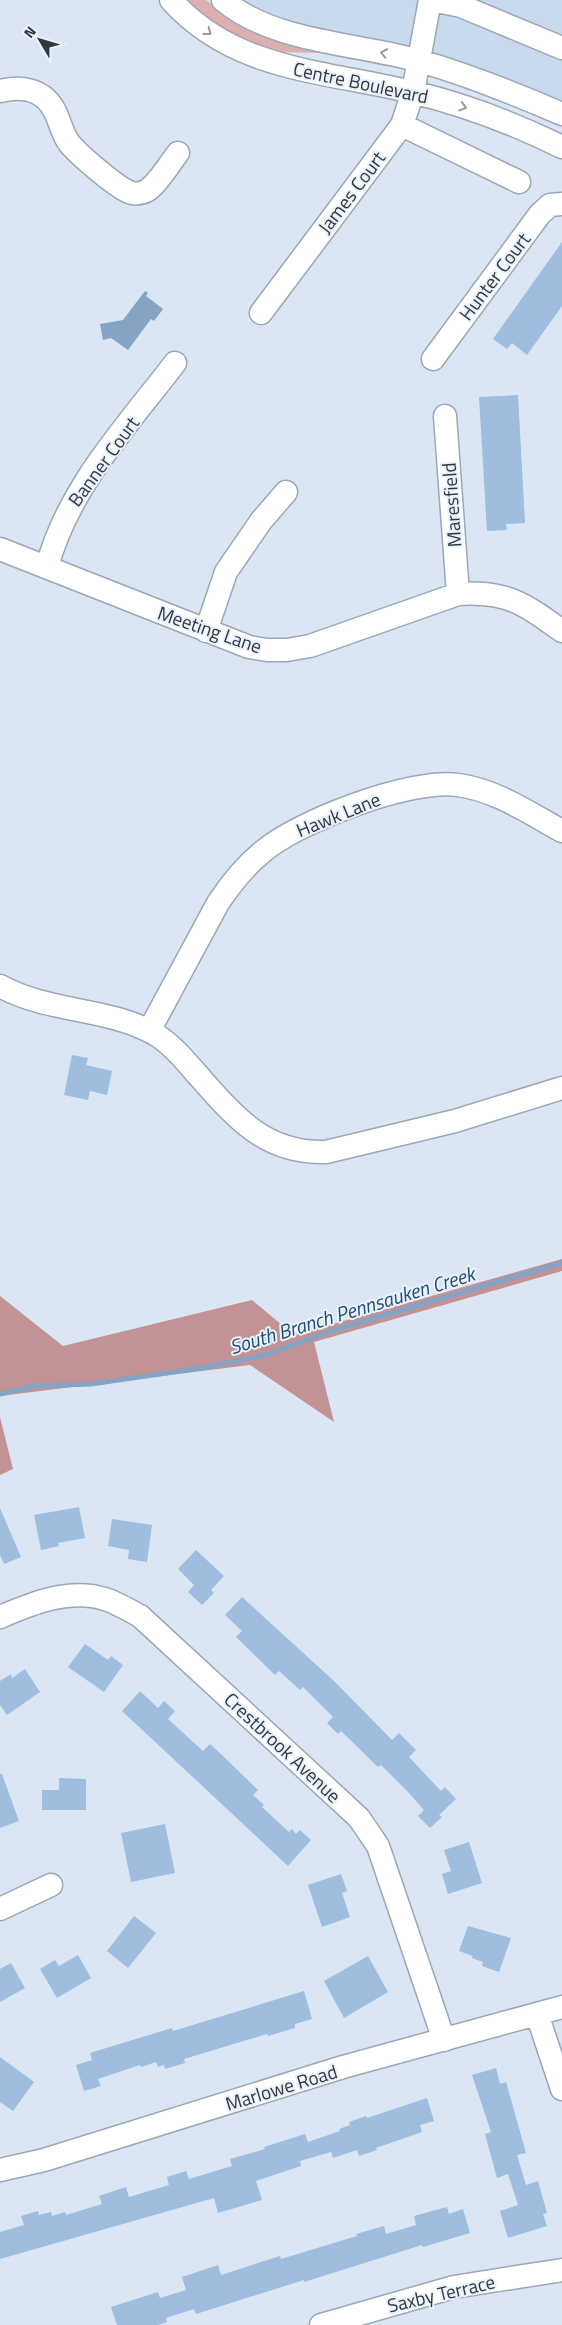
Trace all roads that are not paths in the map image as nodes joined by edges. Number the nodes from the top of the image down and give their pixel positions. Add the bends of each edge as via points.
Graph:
1 (171, 0) edge
2 (223, 0) edge
3 (431, 0) edge
4 (562, 48) edge
5 (418, 61) junction
6 (0, 91) edge
7 (413, 92) junction
8 (562, 114) edge
9 (402, 125) junction
10 (562, 147) edge
11 (178, 153) dead end
12 (519, 182) dead end
13 (562, 204) edge
14 (261, 313) dead end
15 (433, 359) dead end
16 (175, 363) dead end
17 (445, 416) dead end
18 (286, 492) dead end
19 (0, 550) edge
20 (47, 567) junction
21 (458, 594) junction
22 (560, 625) edge
23 (206, 631) junction
24 (562, 831) edge
25 (0, 986) edge
26 (149, 1031) junction
27 (562, 1088) edge
28 (0, 1617) edge
29 (51, 1885) dead end
30 (0, 1909) edge
31 (562, 2006) edge
32 (537, 2014) junction
33 (444, 2040) junction
34 (562, 2089) edge
35 (0, 2170) edge
36 (562, 2270) edge
37 (348, 2321) edge
38 (321, 2325) edge

1 -> 7 street, Centre Boulevard via 224,43 268,62
5 -> 2 street, Centre Boulevard via 270,27 248,18
3 - 4 street via 461,6
3 - 5 street, James Court
5 - 7 street, James Court
5 - 8 street, Centre Boulevard
6 - 11 street via 22,88 36,91 54,110 70,144 112,181 131,193 141,194 149,190
7 - 9 street, James Court
7 -> 10 street, Centre Boulevard via 469,108
9 - 12 street
9 - 14 street, James Court
13 - 15 street, Hunter Court via 550,205 540,214
16 - 20 street, Banner Court via 72,501 54,538
17 - 21 street, Maresfield
18 - 23 street via 261,521 226,572
19 - 20 street, Meeting Lane
20 - 23 street, Meeting Lane
21 - 22 street, Meeting Lane via 502,596
21 - 23 street, Meeting Lane via 310,646 287,650 249,647
24 - 26 street, Hawk Lane via 495,795 456,784 437,784 397,792 315,820 260,853 230,885
25 - 26 street via 35,1001 120,1020
26 - 27 street via 173,1048 249,1127 285,1148 306,1152 326,1152 455,1121
28 - 33 street, Crestbrook Avenue via 36,1601 77,1595 105,1599 140,1616 359,1818 378,1846
29 - 30 street
31 - 32 street, Marlowe Road
32 - 33 street, Marlowe Road
32 - 34 street
33 - 35 street, Marlowe Road via 343,2067 44,2160
36 - 37 street, Saxby Terrace via 454,2287
37 - 38 street, Saxby Terrace

